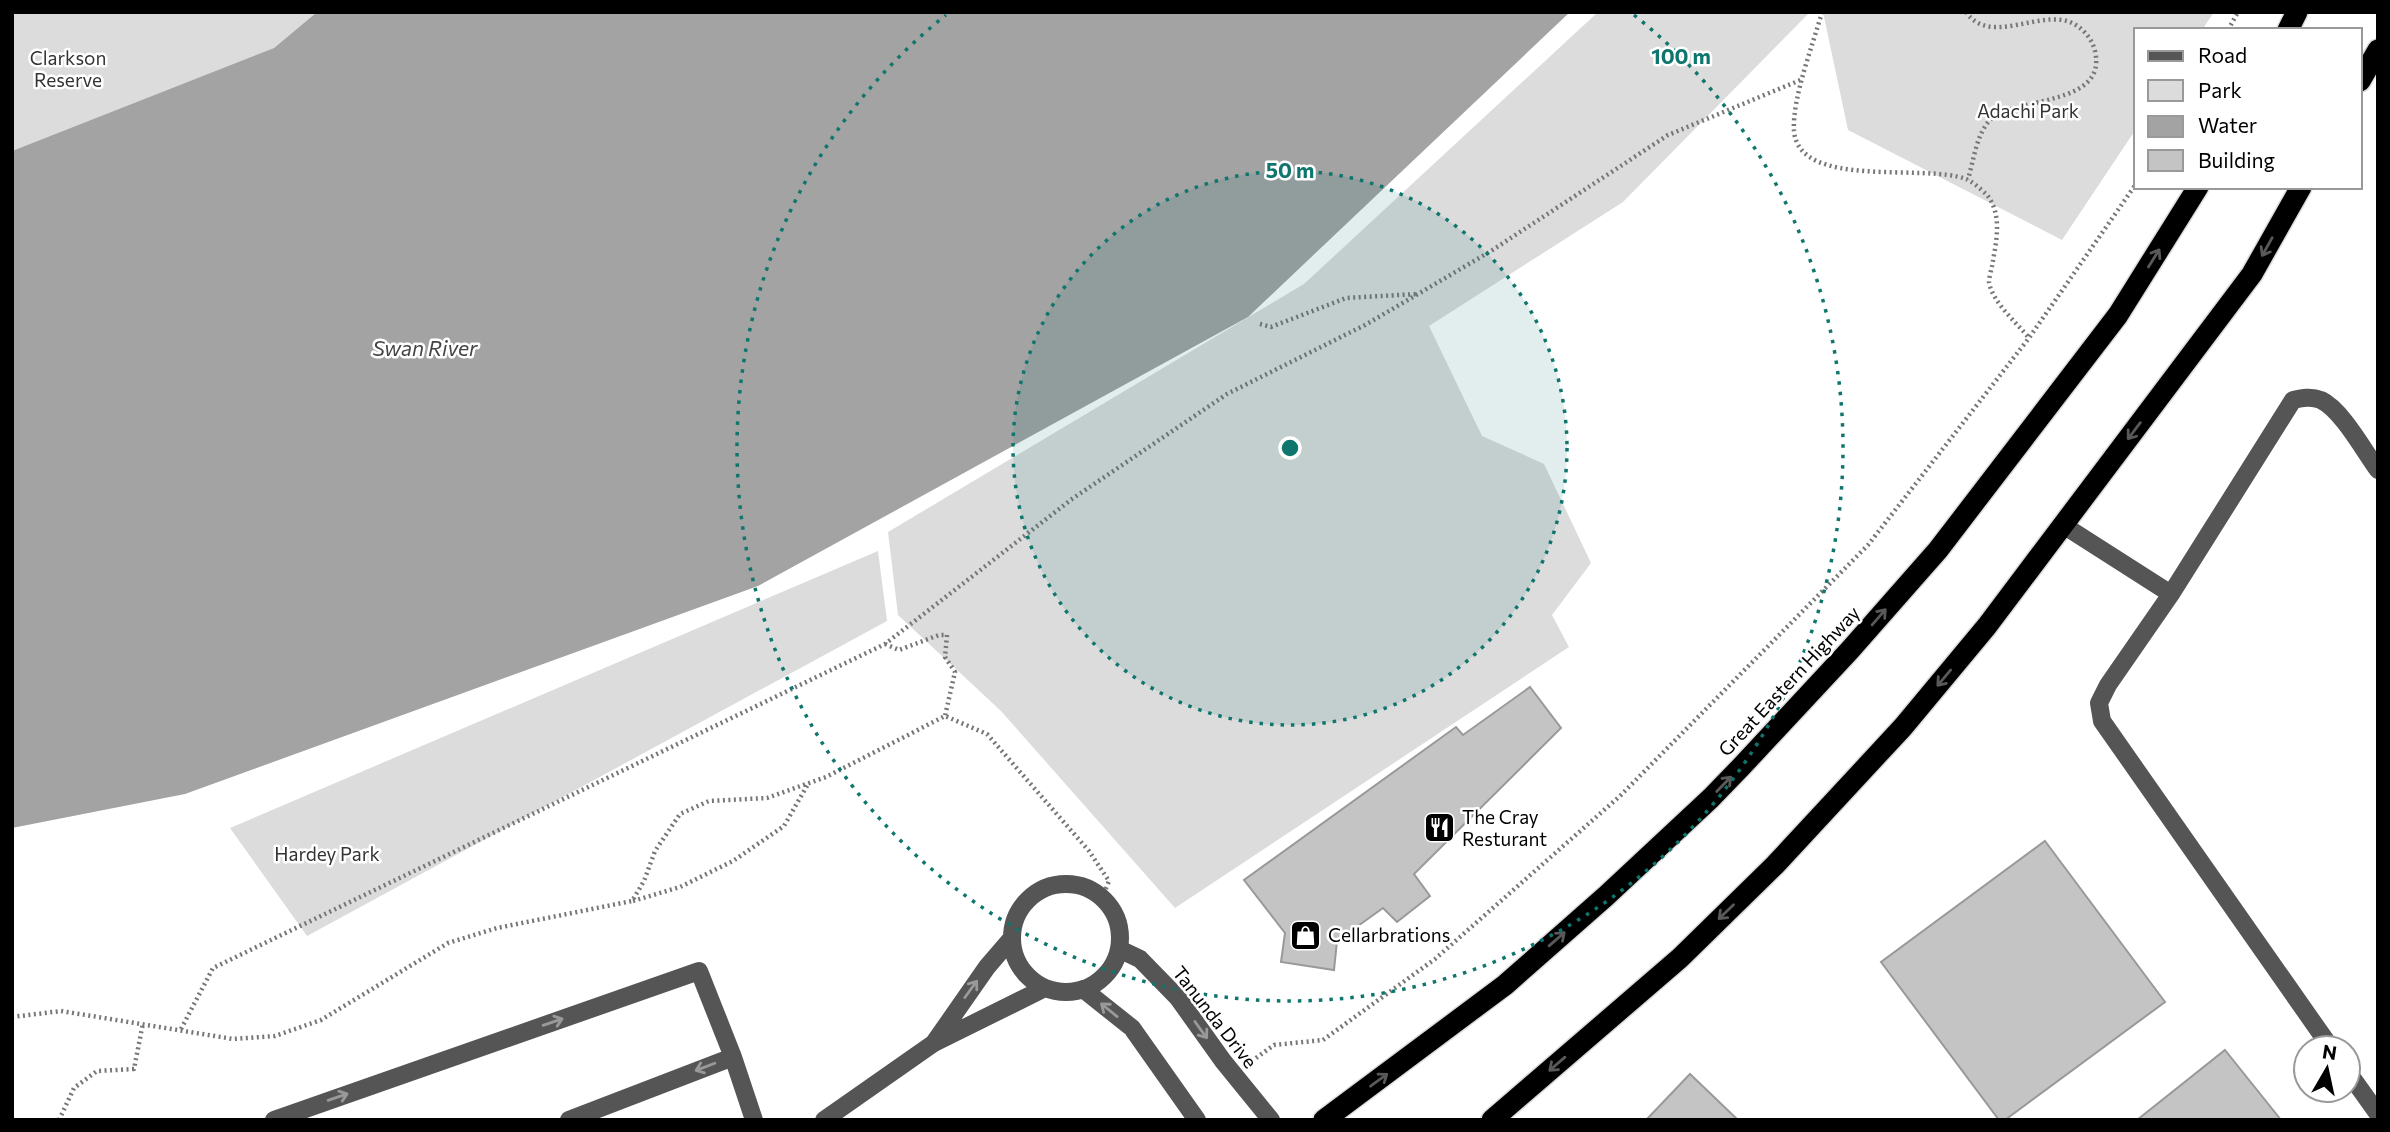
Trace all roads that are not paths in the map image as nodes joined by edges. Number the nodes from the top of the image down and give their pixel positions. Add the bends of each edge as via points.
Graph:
1 (2297, 12) edge
2 (2289, 28) edge
3 (2378, 50) edge
4 (2362, 78) edge
5 (2198, 189) edge
6 (2300, 189) edge
7 (2378, 470) edge
8 (2063, 525) junction
9 (2172, 594) junction
10 (1012, 938) junction
11 (1119, 949) junction
12 (1045, 988) junction
13 (1083, 989) junction
14 (2321, 1034) edge
15 (933, 1043) junction
16 (733, 1057) junction
17 (2362, 1088) edge
18 (2374, 1102) edge
19 (274, 1120) edge
20 (569, 1120) edge
21 (754, 1120) edge
22 (824, 1120) edge
23 (1197, 1120) edge
24 (1270, 1120) edge
25 (1324, 1120) edge
26 (1492, 1120) edge

1 - 2 highway
3 - 4 highway
25 -> 5 highway, Great Eastern Highway via 1505,985 1750,757 1938,550 2118,315
6 -> 8 highway via 2252,274
7 - 9 lane via 2322,400 2293,400
8 - 9 lane
8 -> 26 highway via 1987,626 1902,727 1775,865 1679,958
9 - 14 lane via 2108,685 2099,703 2102,721
10 - 11 lane via 1023,905 1036,893 1069,884 1087,888 1111,908 1118,921
10 - 12 lane via 1021,968
15 -> 10 lane
11 - 13 lane via 1100,980
11 -> 24 lane, Tanunda Drive via 1140,959 1178,998
12 - 13 lane
12 - 15 lane
23 -> 13 lane via 1132,1028
15 - 22 lane
19 -> 16 lane via 699,971
16 -> 20 lane
16 - 21 lane
17 - 18 lane

